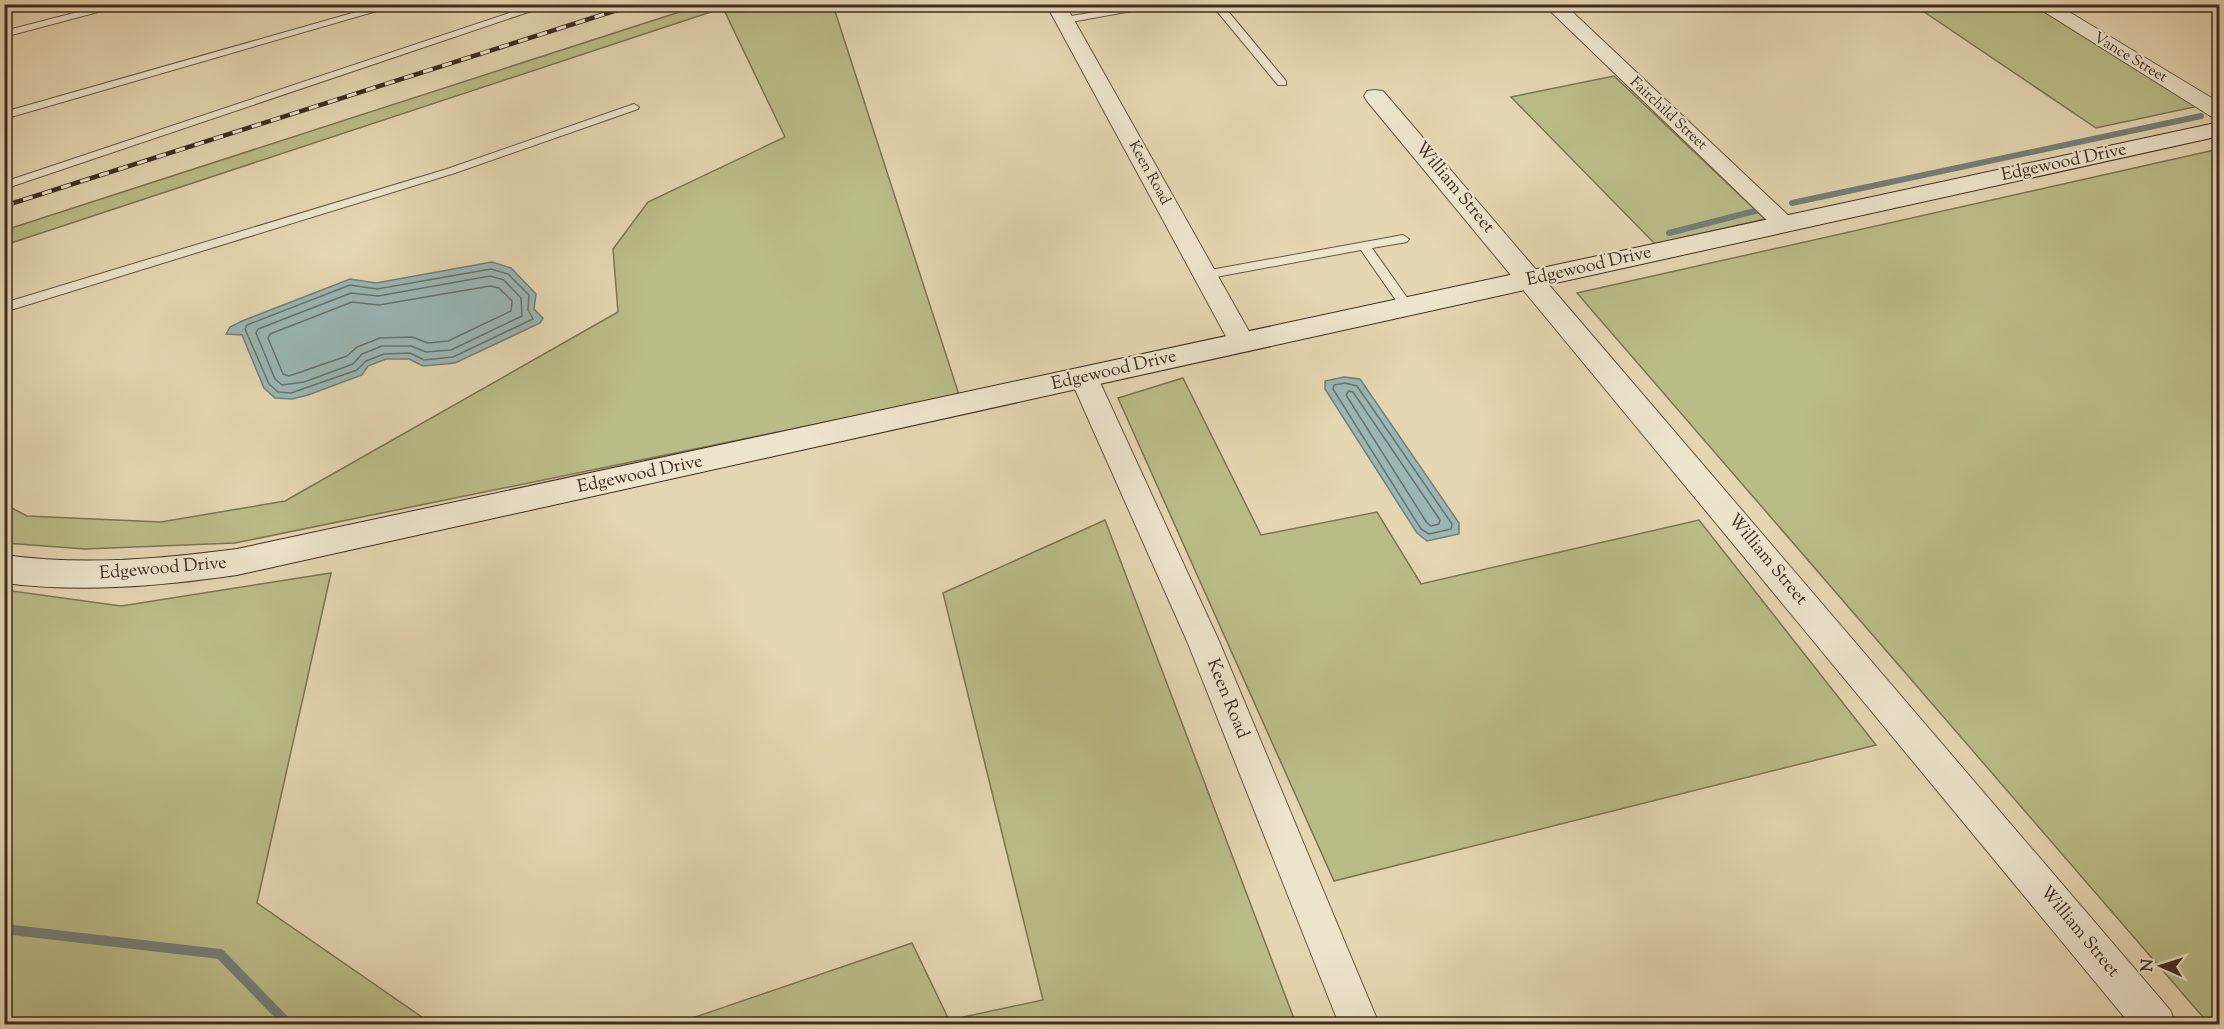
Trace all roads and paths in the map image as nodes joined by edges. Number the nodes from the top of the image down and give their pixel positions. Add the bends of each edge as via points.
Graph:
1 (123, 4) edge
2 (396, 4) edge
3 (548, 4) edge
4 (1166, 4) edge
5 (1216, 4) edge
6 (1552, 4) edge
7 (2041, 4) edge
8 (1060, 12) edge
9 (4, 34) edge
10 (1281, 83) dead end
11 (1376, 96) dead end
12 (634, 106) dead end
13 (2220, 112) edge
14 (4, 116) edge
15 (2220, 129) edge
16 (4, 186) edge
17 (1783, 223) junction
18 (1403, 239) dead end
19 (1364, 246) junction
20 (1205, 275) junction
21 (1532, 279) junction
22 (1407, 306) junction
23 (4, 308) edge
24 (1242, 342) junction
25 (1084, 378) junction
26 (4, 569) edge
27 (1359, 1024) edge
28 (2156, 1024) edge

1 - 9 lane
2 - 14 lane
3 - 16 lane
4 - 8 lane
5 - 10 lane
6 - 17 street, Fairchild Street
7 - 13 street, Vance Street
8 - 20 street, Keen Road
11 - 21 street, William Street
12 - 23 lane via 451,171
15 - 17 street, Edgewood Drive
17 - 21 street, Edgewood Drive
18 - 19 lane
19 - 20 lane
19 - 22 lane
20 - 24 street, Keen Road
21 - 22 street, Edgewood Drive
21 - 28 street, William Street
22 - 24 street, Edgewood Drive
24 - 25 street, Edgewood Drive
25 - 26 street, Edgewood Drive via 237,562 93,575
25 - 27 street, Keen Road via 1203,641

